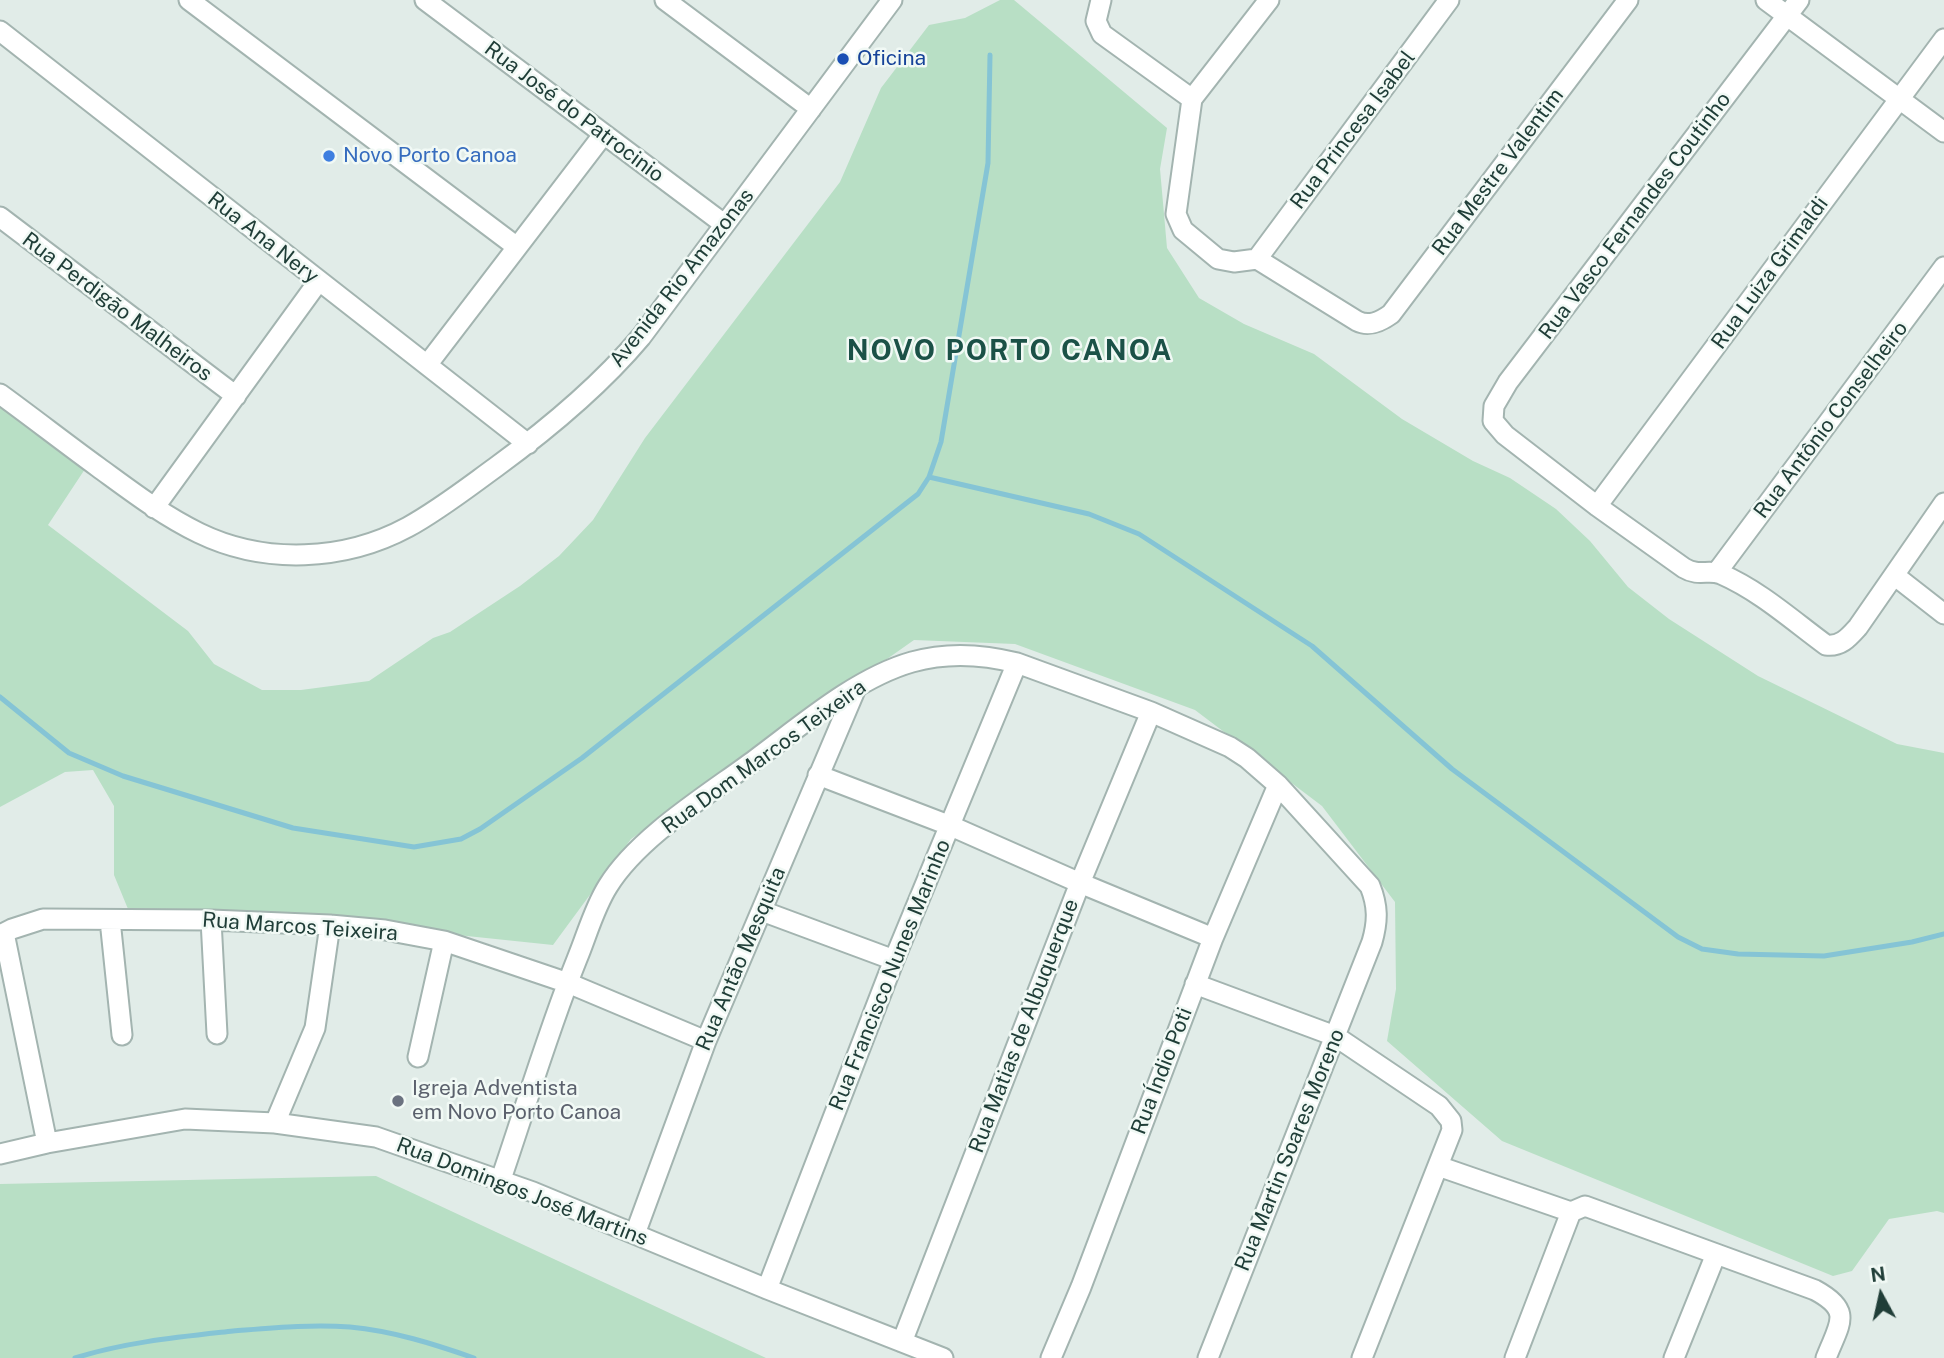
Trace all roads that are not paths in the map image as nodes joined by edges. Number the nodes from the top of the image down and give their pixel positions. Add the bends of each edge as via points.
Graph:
1 (189, 0) edge
2 (425, 0) edge
3 (665, 0) edge
4 (892, 0) edge
5 (1101, 0) edge
6 (1269, 0) edge
7 (1450, 0) edge
8 (1628, 0) edge
9 (1766, 0) edge
10 (1793, 8) edge
11 (0, 32) edge
12 (1944, 39) edge
13 (1900, 98) junction
14 (1192, 99) junction
15 (811, 109) junction
16 (1944, 132) edge
17 (603, 135) junction
18 (0, 217) edge
19 (724, 224) junction
20 (517, 247) junction
21 (1257, 259) junction
22 (1944, 268) edge
23 (318, 282) junction
24 (427, 365) junction
25 (0, 394) edge
26 (236, 396) junction
27 (528, 444) junction
28 (1944, 503) edge
29 (1597, 506) junction
30 (154, 508) junction
31 (1717, 572) junction
32 (1894, 575) junction
33 (1944, 614) edge
34 (1017, 663) junction
35 (856, 687) junction
36 (1151, 712) junction
37 (818, 775) junction
38 (1278, 785) junction
39 (951, 826) junction
40 (1080, 883) junction
41 (762, 911) junction
42 (110, 920) junction
43 (211, 920) junction
44 (330, 925) junction
45 (2, 933) edge
46 (1213, 938) junction
47 (444, 941) junction
48 (1372, 942) joint
49 (894, 960) junction
50 (568, 983) junction
51 (1195, 984) junction
52 (217, 1034) dead end
53 (122, 1035) dead end
54 (1335, 1036) junction
55 (706, 1041) junction
56 (418, 1057) dead end
57 (275, 1123) junction
58 (47, 1143) junction
59 (0, 1154) edge
60 (1438, 1166) junction
61 (501, 1179) junction
62 (1571, 1212) junction
63 (635, 1234) junction
64 (1716, 1255) junction
65 (767, 1289) junction
66 (902, 1342) junction
67 (943, 1358) edge
68 (1051, 1358) edge
69 (1208, 1358) edge
70 (1362, 1358) edge
71 (1515, 1358) edge
72 (1674, 1358) edge
73 (1826, 1358) edge

1 - 20 street
2 - 17 street, Rua José do Patrocinio
3 - 15 street
4 - 15 street, Avenida Rio Amazonas
5 - 14 street via 1096,21 1107,38
6 - 14 street
7 - 21 street, Rua Princesa Isabel
8 - 21 street, Rua Mestre Valentim via 1391,314 1377,322 1357,321
9 - 10 street
10 - 13 street
10 - 29 street, Rua Vasco Fernandes Coutinho via 1494,406 1496,426 1505,435
11 - 23 street, Rua Ana Nery
12 - 13 street, Rua Luiza Grimaldi
13 - 16 street
13 - 29 street, Rua Luiza Grimaldi
14 - 21 street via 1178,223 1218,259
15 - 19 street, Avenida Rio Amazonas
17 - 19 street, Rua José do Patrocinio
17 - 20 street
18 - 26 street, Rua Perdigão Malheiros
19 - 27 street, Avenida Rio Amazonas via 617,366
20 - 24 street
22 - 31 street, Rua Antônio Conselheiro
23 - 24 street, Rua Ana Nery
23 - 26 street
24 - 27 street, Rua Ana Nery
25 - 30 street, Avenida Rio Amazonas
26 - 30 street
27 - 30 street, Avenida Rio Amazonas via 409,527 378,541 319,554 291,555 233,546
28 - 32 street
29 - 31 street via 1688,571
31 - 32 street via 1761,595 1832,646 1851,635
32 - 33 street
34 - 35 street, Rua Dom Marcos Teixeira via 969,655 938,657 911,662
34 - 36 street, Rua Dom Marcos Teixeira
34 - 39 street, Rua Francisco Nunes Marinho
35 - 37 street, Rua Antão Mesquita
35 - 50 street, Rua Dom Marcos Teixeira via 702,799 617,872
36 - 38 street, Rua Dom Marcos Teixeira via 1230,747
36 - 40 street, Rua Matias de Albuquerque
37 - 39 street
37 - 41 street, Rua Antão Mesquita
38 - 46 street, Rua Índio Poti
38 - 48 street, Rua Dom Marcos Teixeira via 1370,886 1378,913
39 - 40 street
39 - 49 street, Rua Francisco Nunes Marinho
40 - 46 street
40 - 66 street, Rua Matias de Albuquerque
41 - 49 street
41 - 55 street, Rua Antão Mesquita
42 - 43 street, Rua Marcos Teixeira
42 - 45 street, Rua Marcos Teixeira via 43,919
42 - 53 street
43 - 44 street, Rua Marcos Teixeira
43 - 52 street
44 - 47 street, Rua Marcos Teixeira
44 - 57 street via 315,1028
45 - 58 street
46 - 51 street, Rua Índio Poti
47 - 50 street, Rua Marcos Teixeira
47 - 56 street
48 - 54 street, Rua Martin Soares Moreno
49 - 65 street, Rua Francisco Nunes Marinho
50 - 55 street, Rua Marcos Teixeira
50 - 61 street, Rua Dom Marcos Teixeira
51 - 54 street
51 - 68 street, Rua Índio Poti
54 - 60 street via 1439,1107 1451,1121
54 - 69 street, Rua Martin Soares Moreno
55 - 63 street, Rua Antão Mesquita
57 - 58 street, Rua Domingos José Martins via 185,1119
57 - 61 street, Rua Domingos José Martins via 376,1137
58 - 59 street, Rua Domingos José Martins
60 - 62 street
60 - 70 street
61 - 63 street, Rua Domingos José Martins
62 - 64 street via 1592,1207
62 - 71 street
63 - 65 street, Rua Domingos José Martins
64 - 72 street
64 - 73 street via 1815,1290 1835,1302 1839,1323
65 - 66 street, Rua Domingos José Martins
66 - 67 street, Rua Domingos José Martins

